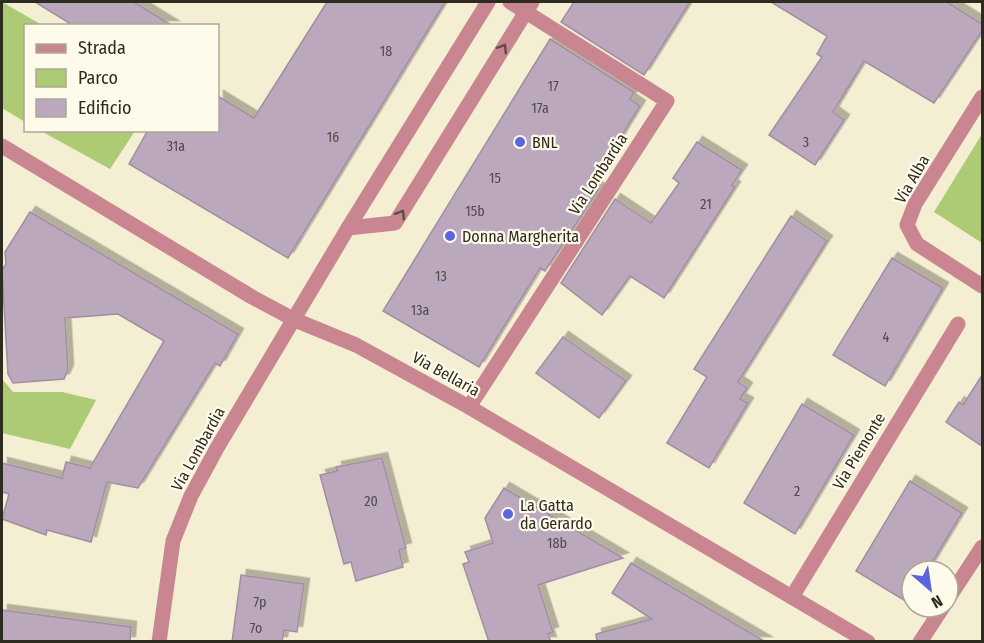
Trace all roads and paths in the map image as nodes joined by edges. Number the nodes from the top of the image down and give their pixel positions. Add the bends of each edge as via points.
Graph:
1 (488, 2) edge
2 (510, 2) edge
3 (529, 7) edge
4 (982, 97) edge
5 (2, 146) edge
6 (348, 228) junction
7 (982, 286) edge
8 (295, 320) junction
9 (958, 324) dead end
10 (469, 407) junction
11 (982, 547) edge
12 (960, 581) edge
13 (792, 597) junction
14 (935, 619) edge
15 (159, 642) edge
16 (868, 642) edge
17 (920, 642) edge

1 - 6 street, Via Lombardia
2 - 3 street
6 -> 3 street via 395,224
3 - 10 street, Via Lombardia via 667,101
4 - 7 street, Via Alba via 915,204 907,225 917,244
5 - 8 street, Via Bellaria
6 - 8 street, Via Lombardia
8 - 10 street, Via Bellaria via 356,345
8 - 15 street, Via Lombardia via 191,496 173,541
9 - 13 street, Via Piemonte
10 - 13 street, Via Bellaria
11 - 12 street
13 - 16 street, Via Bellaria
14 - 17 street

